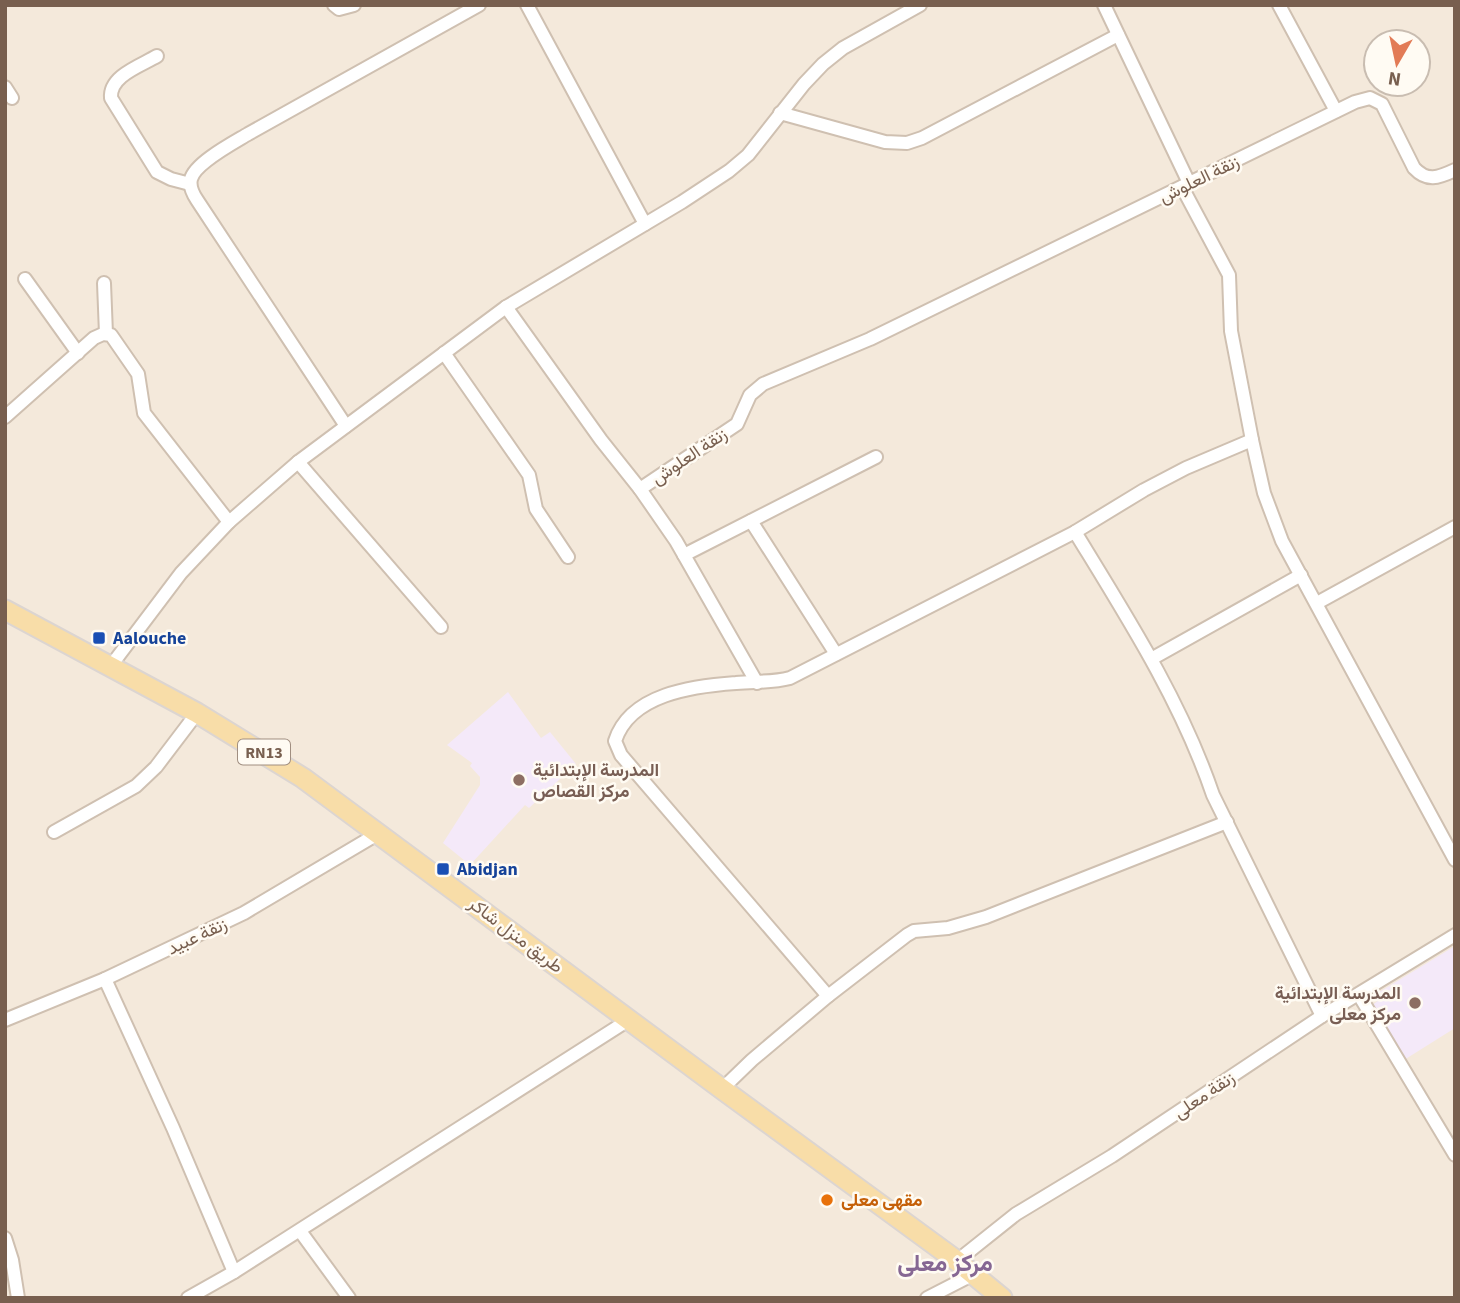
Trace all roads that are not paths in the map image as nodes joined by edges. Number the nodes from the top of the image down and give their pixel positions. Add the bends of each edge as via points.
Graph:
1 (334, 5) edge
2 (354, 5) edge
3 (479, 5) edge
4 (527, 5) edge
5 (920, 5) edge
6 (1104, 5) edge
7 (1279, 5) edge
8 (1118, 35) junction
9 (157, 56) dead end
10 (5, 87) edge
11 (12, 98) dead end
12 (1336, 111) junction
13 (780, 113) junction
14 (1455, 170) edge
15 (190, 184) junction
16 (1185, 185) junction
17 (645, 224) junction
18 (25, 279) dead end
19 (104, 283) dead end
20 (506, 307) junction
21 (106, 334) junction
22 (78, 353) junction
23 (444, 353) junction
24 (5, 417) edge
25 (346, 426) junction
26 (1252, 440) junction
27 (876, 457) dead end
28 (298, 462) junction
29 (640, 489) junction
30 (751, 521) junction
31 (229, 522) junction
32 (1455, 527) edge
33 (1075, 532) junction
34 (684, 555) junction
35 (568, 557) dead end
36 (1301, 575) junction
37 (1317, 603) junction
38 (5, 610) edge
39 (441, 627) dead end
40 (836, 654) junction
41 (1153, 658) junction
42 (110, 667) junction
43 (757, 683) junction
44 (197, 713) junction
45 (1227, 822) junction
46 (54, 832) dead end
47 (379, 833) junction
48 (1455, 860) edge
49 (1455, 935) edge
50 (105, 979) junction
51 (1359, 995) junction
52 (828, 996) junction
53 (1322, 1016) junction
54 (630, 1019) junction
55 (5, 1020) edge
56 (722, 1089) junction
57 (1455, 1155) edge
58 (300, 1231) junction
59 (5, 1238) edge
60 (957, 1261) junction
61 (234, 1272) junction
62 (974, 1274) junction
63 (193, 1297) edge
64 (18, 1298) edge
65 (349, 1298) edge
66 (927, 1298) edge
67 (1002, 1298) edge

1 - 2 street via 340,9
3 - 15 street via 218,152 194,172
4 - 17 street
5 - 13 street via 843,48 804,83
6 - 8 street
7 - 12 street
8 - 13 street via 907,144
8 - 16 street
9 - 15 street via 119,78 110,91 111,98 157,172
10 - 11 street
12 - 14 street, زنقة العلوش via 1366,99 1376,100 1421,176 1440,177
12 - 16 street, زنقة العلوش
13 - 17 street via 738,164
15 - 25 street
16 - 26 street via 1229,275 1231,331
16 - 29 street, زنقة العلوش via 870,339 763,384 750,395 737,424
17 - 20 street
18 - 22 street
19 - 21 street
20 - 23 street
20 - 29 street, زنقة العلوش
21 - 22 street
21 - 31 street via 114,337 138,374 144,413
22 - 24 street
23 - 25 street
23 - 35 street via 529,475 536,509
25 - 28 street
26 - 33 street via 1186,468
26 - 36 street via 1272,517
27 - 30 street
28 - 31 street
28 - 39 street
29 - 34 street
30 - 34 street
30 - 40 street
31 - 42 street via 181,573
32 - 37 street
33 - 40 street
33 - 41 street
34 - 43 street
36 - 37 street
36 - 41 street
37 - 48 street
38 - 42 main road, طريق منزل شاكر / RN13
40 - 43 street via 790,678
41 - 45 street
42 - 44 main road, طريق منزل شاكر / RN13
43 - 52 street via 709,686 655,699 630,716 615,741 621,755
44 - 46 street via 136,786
44 - 47 main road, طريق منزل شاكر / RN13 via 292,770
45 - 52 street via 986,917 910,932
45 - 53 street
47 - 50 street, زنقة عبيد via 244,913
47 - 54 main road, طريق منزل شاكر / RN13
49 - 51 street, زنقة معلى
50 - 55 street, زنقة عبيد
50 - 61 street
51 - 53 street, زنقة معلى
51 - 57 street
52 - 56 street
53 - 60 street, زنقة معلى via 1016,1214
54 - 56 main road, طريق منزل شاكر / RN13
54 - 58 street
56 - 60 main road, طريق منزل شاكر / RN13
58 - 61 street
58 - 65 street
59 - 64 street
60 - 62 main road, طريق منزل شاكر / RN13
61 - 63 street
62 - 66 street
62 - 67 main road, طريق منزل شاكر / RN13

